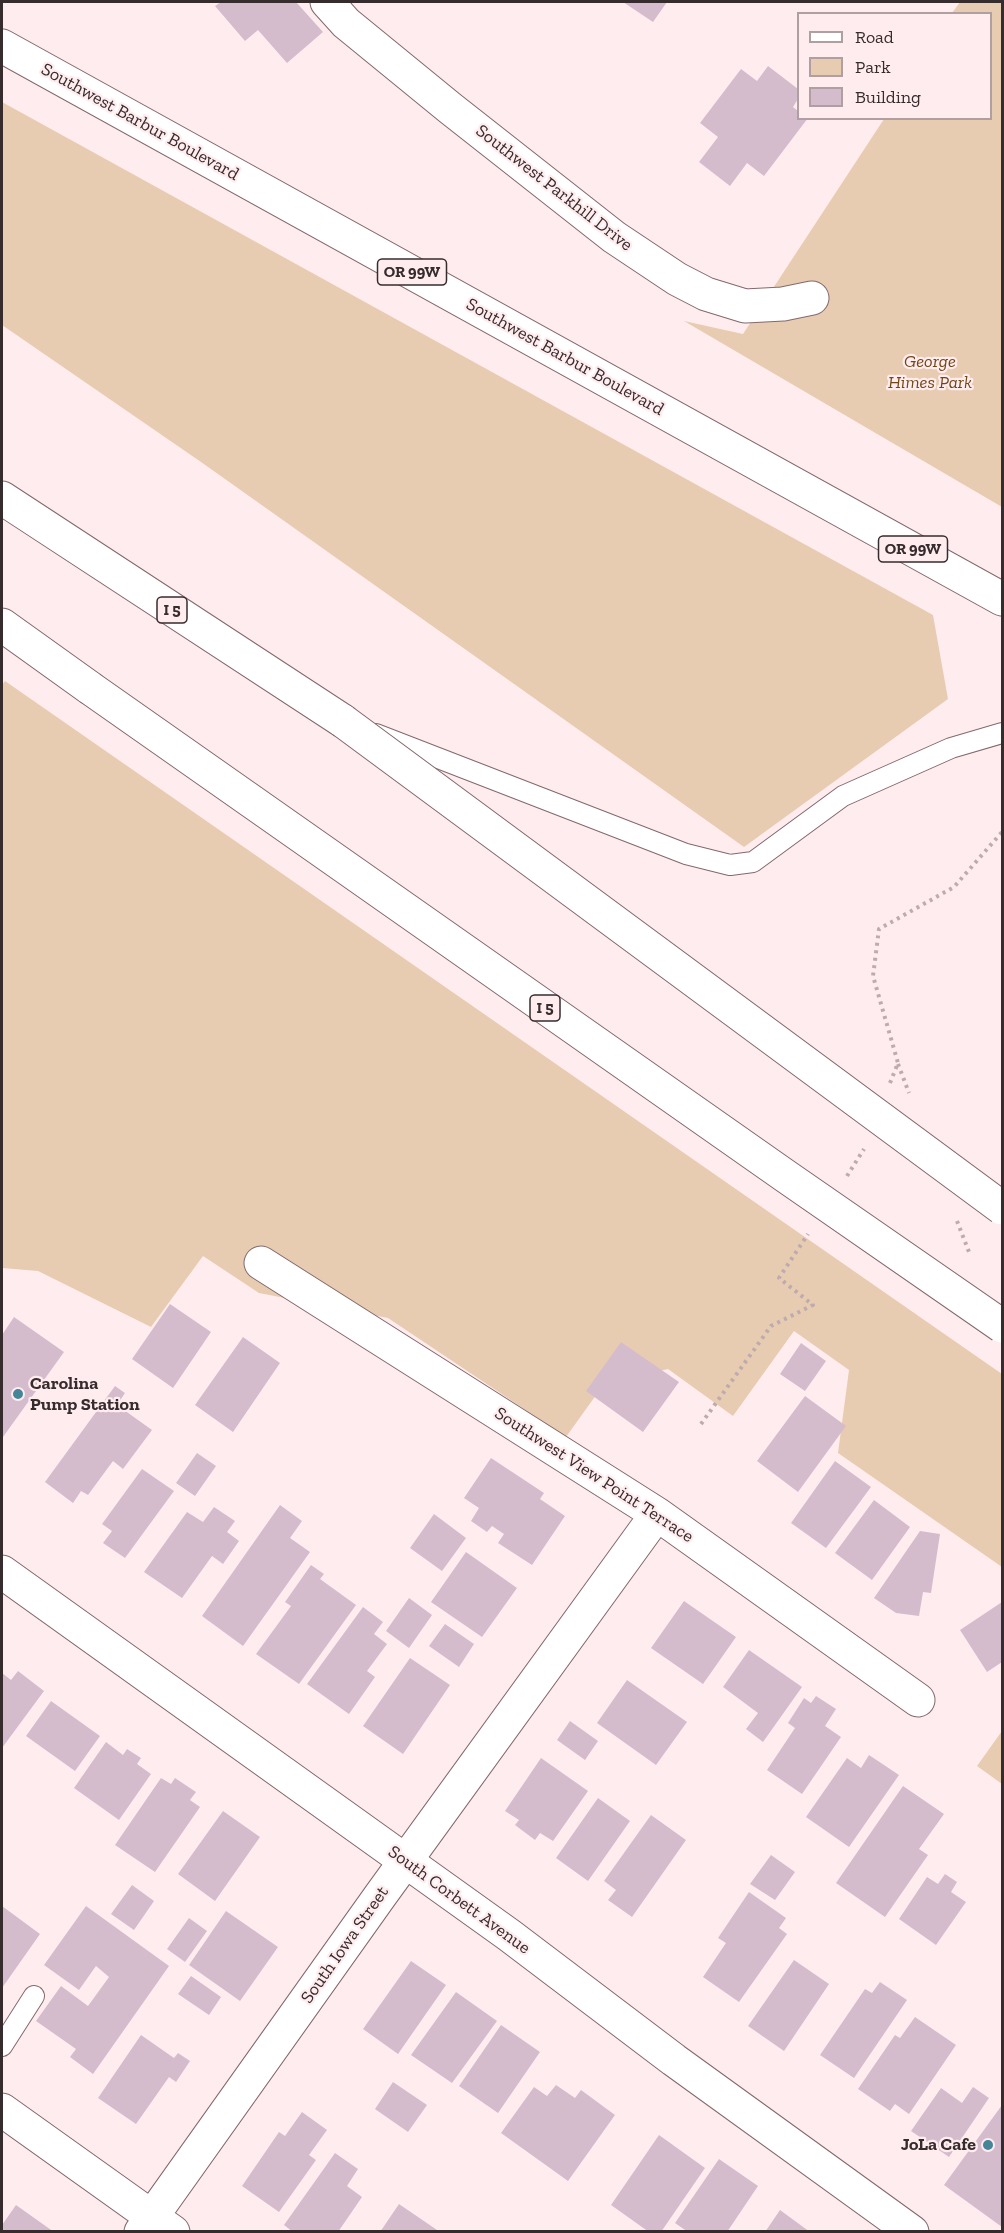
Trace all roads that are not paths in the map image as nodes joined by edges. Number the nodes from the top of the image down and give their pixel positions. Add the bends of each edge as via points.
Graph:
1 (327, 2) edge
2 (2, 46) edge
3 (812, 298) dead end
4 (2, 498) edge
5 (1002, 599) edge
6 (2, 625) edge
7 (343, 721) junction
8 (1002, 733) edge
9 (1002, 1208) edge
10 (261, 1263) dead end
11 (1002, 1326) edge
12 (657, 1514) junction
13 (2, 1572) edge
14 (918, 1700) dead end
15 (405, 1861) junction
16 (34, 1996) dead end
17 (2, 2046) edge
18 (2, 2110) edge
19 (155, 2227) edge
20 (912, 2232) edge

1 - 3 main road, Southwest Parkhill Drive via 346,23 450,108 614,237 677,279 706,294 745,306
2 - 5 main road, Southwest Barbur Boulevard / OR 99W
4 - 7 main road, I 5
6 - 11 main road, I 5, bridge
7 - 8 lane via 686,854 730,865 753,862 843,796 951,748
7 - 9 main road, I 5, bridge
10 - 12 main road, Southwest View Point Terrace
12 - 14 main road, Southwest View Point Terrace
12 - 15 main road, South Iowa Street
13 - 15 main road, South Corbett Avenue
15 - 19 main road, South Iowa Street
15 - 20 main road, South Corbett Avenue
16 - 17 lane
18 - 19 main road

